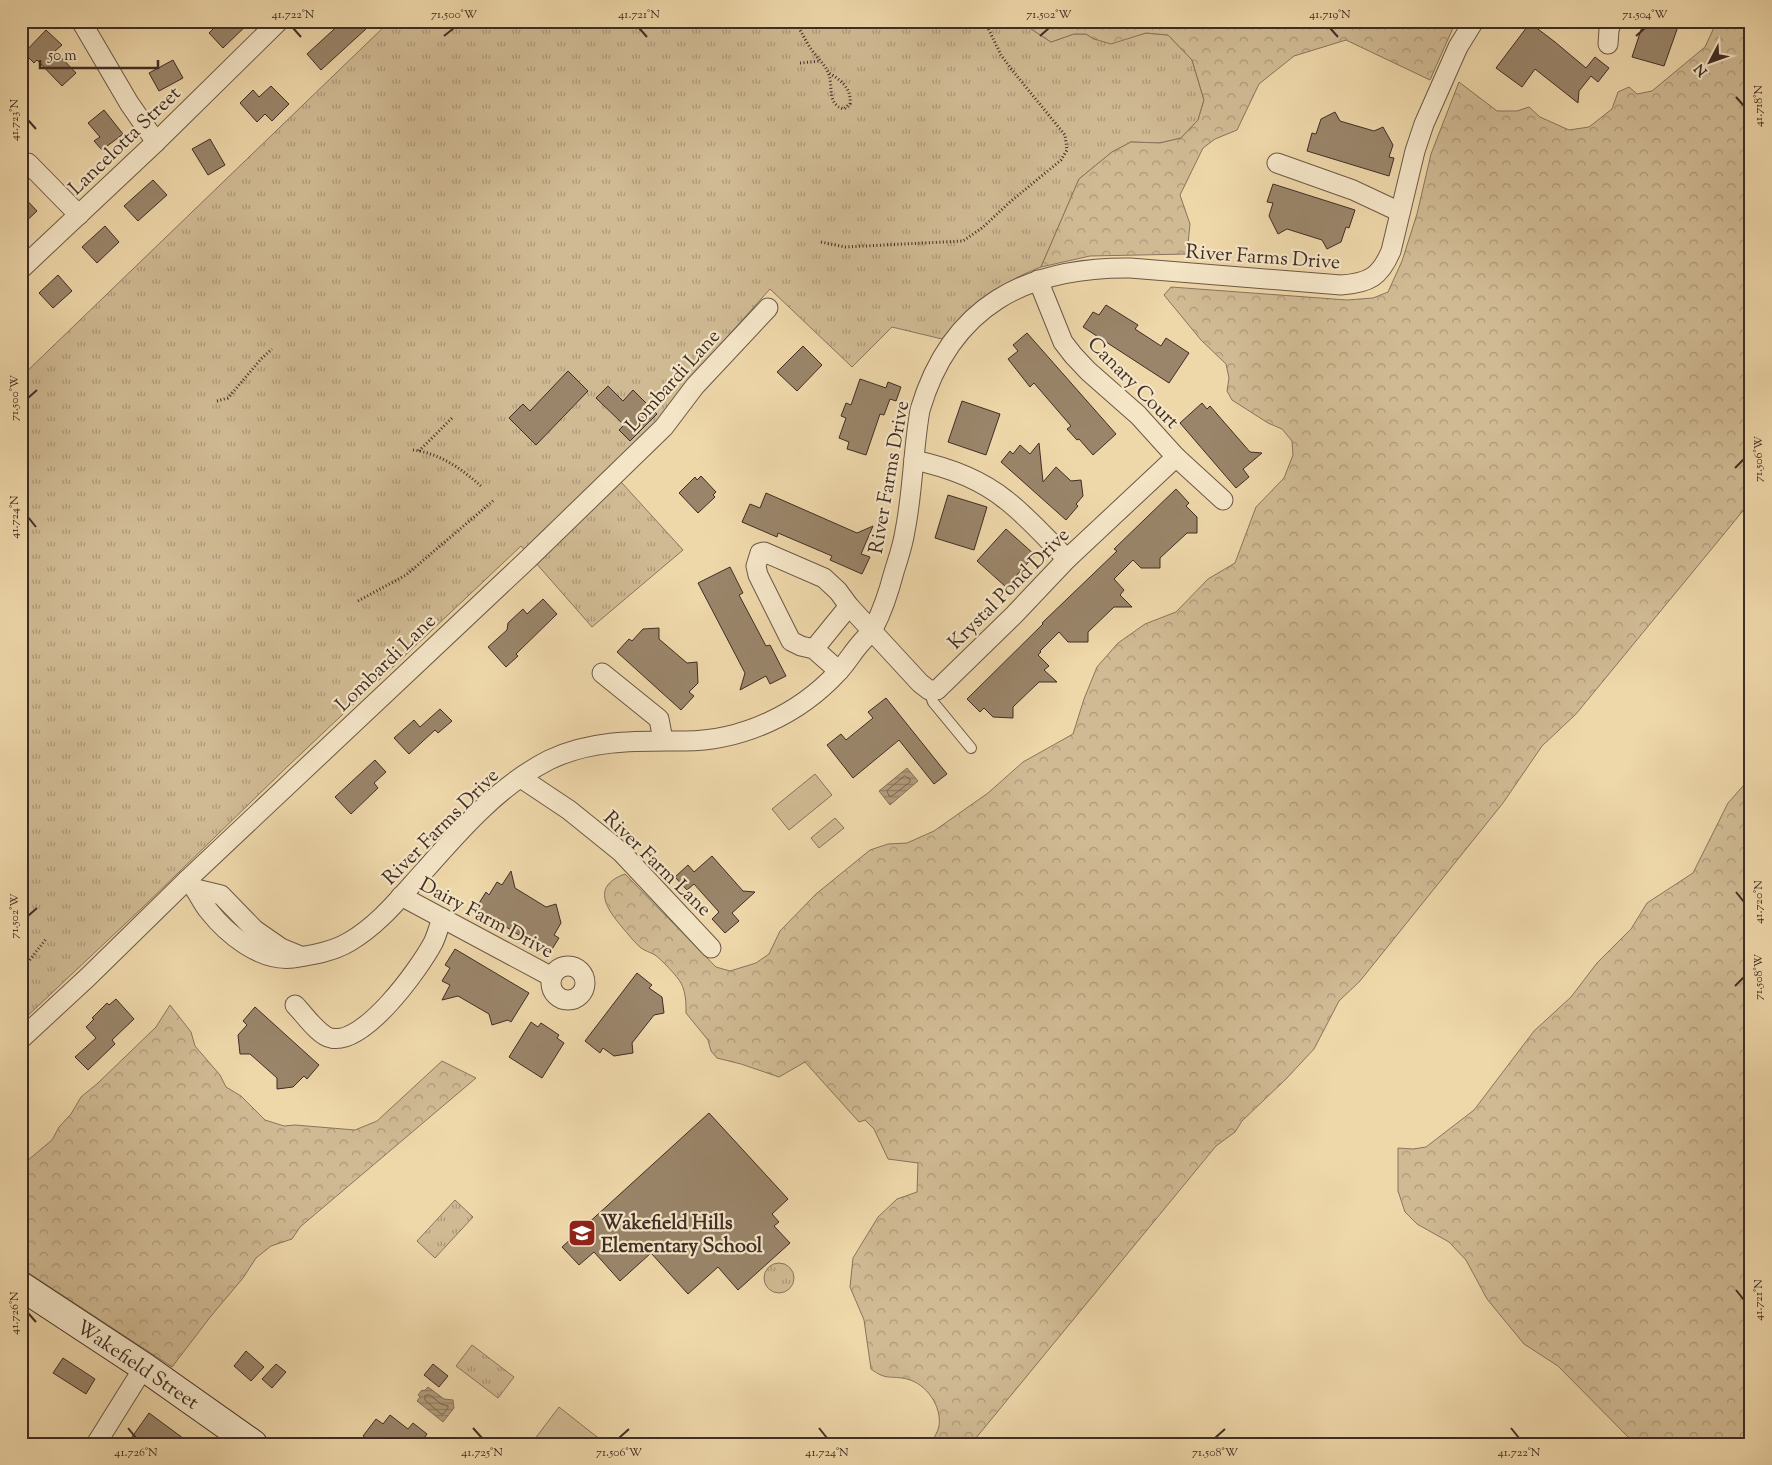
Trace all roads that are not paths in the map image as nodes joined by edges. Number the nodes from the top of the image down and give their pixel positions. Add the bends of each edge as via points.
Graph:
1 (81, 21) edge
2 (279, 21) edge
3 (1474, 21) edge
4 (1612, 21) edge
5 (1608, 44) dead end
6 (156, 142) junction
7 (28, 163) dead end
8 (1277, 163) dead end
9 (1400, 212) junction
10 (79, 215) junction
11 (21, 269) edge
12 (1038, 280) junction
13 (768, 308) dead end
14 (1176, 457) junction
15 (914, 460) junction
16 (1223, 500) dead end
17 (1067, 559) junction
18 (850, 606) junction
19 (872, 631) junction
20 (814, 649) junction
21 (839, 671) junction
22 (602, 673) dead end
23 (929, 690) junction
24 (663, 740) junction
25 (970, 748) dead end
26 (521, 778) junction
27 (192, 884) junction
28 (400, 896) junction
29 (442, 918) junction
30 (711, 948) dead end
31 (552, 977) dead end
32 (295, 1005) dead end
33 (21, 1039) edge
34 (21, 1286) edge
35 (144, 1367) junction
36 (96, 1444) edge
37 (253, 1444) edge

1 - 6 street
2 - 6 street, Lancelotta Street
3 - 9 street, River Farms Drive via 1458,47 1424,124
4 - 5 street
6 - 10 street, Lancelotta Street
7 - 10 street
8 - 9 street via 1353,190
9 - 12 street, River Farms Drive via 1384,266 1375,276 1360,282 1322,284 1130,268 1096,268
10 - 11 street, Lancelotta Street
12 - 14 street, Canary Court via 1063,342 1073,355 1138,415
12 - 15 street, River Farms Drive via 992,303 953,339 926,391
13 - 27 street, Lombardi Lane via 696,386 664,427
14 - 16 street, Canary Court
14 - 17 street, Krystal Pond Drive
15 - 17 street via 964,475 1005,498
15 - 19 street, River Farms Drive via 903,543 887,597
17 - 23 street, Krystal Pond Drive via 943,686
18 - 19 street
18 - 20 street
18 - 20 street via 824,578 760,553 756,566 758,575 791,641
19 - 21 street, River Farms Drive
19 - 23 street
20 - 21 street
21 - 24 street, River Farms Drive via 804,702 758,727 708,739
22 - 24 street via 659,719
23 - 25 lane via 933,702
24 - 26 street, River Farms Drive via 625,741 586,748 553,759
26 - 28 street, River Farms Drive via 478,814
26 - 30 street, River Farm Lane via 569,810 621,852
27 - 28 street, River Farms Drive via 208,910 234,936 266,956 279,958 328,951 348,943 371,926
27 - 33 street, Lombardi Lane
28 - 29 street, Dairy Farm Drive
29 - 31 street, Dairy Farm Drive
29 - 32 street via 434,941 414,974 380,1013 355,1032 343,1038 329,1038
34 - 35 street, Wakefield Street
35 - 36 street
35 - 37 street, Wakefield Street

